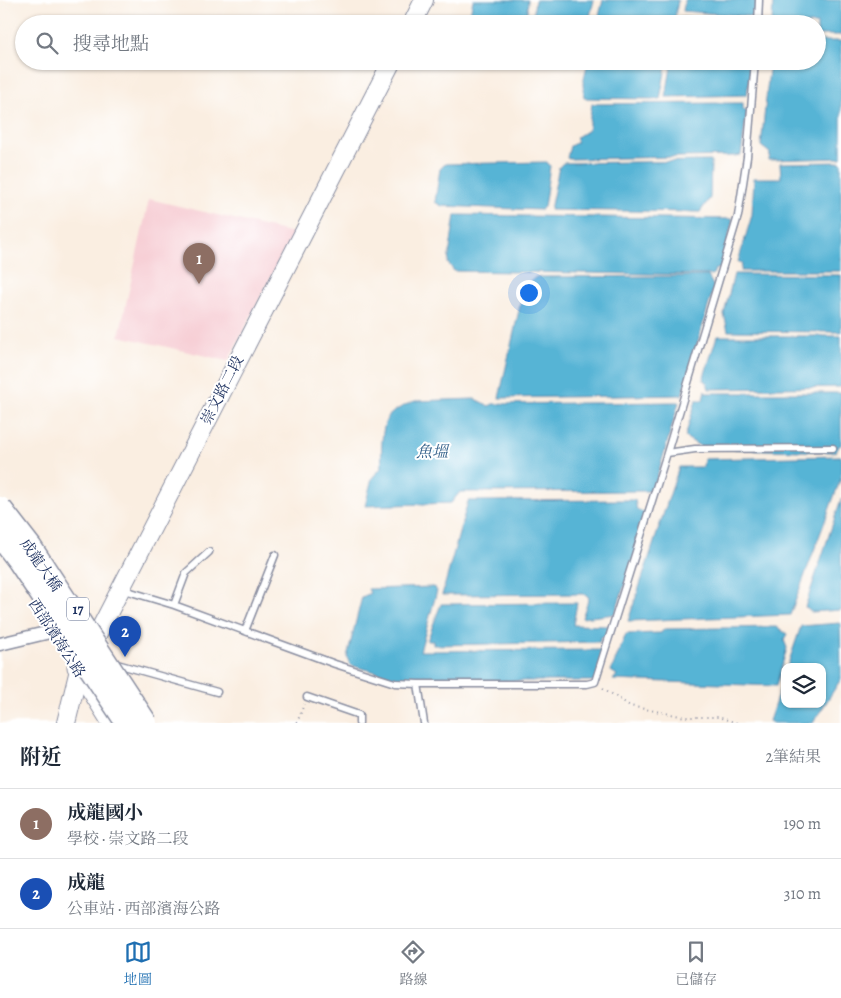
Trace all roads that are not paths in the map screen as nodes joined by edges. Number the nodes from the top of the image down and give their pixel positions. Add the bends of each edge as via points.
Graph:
1 (424, 0) edge
2 (760, 0) edge
3 (416, 15) edge
4 (759, 15) edge
5 (387, 70) edge
6 (753, 70) edge
7 (833, 448) dead end
8 (667, 453) junction
9 (0, 494) edge
10 (0, 508) edge
11 (0, 536) edge
12 (209, 552) dead end
13 (0, 554) edge
14 (275, 555) dead end
15 (120, 589) junction
16 (174, 605) junction
17 (81, 614) junction
18 (54, 631) junction
19 (245, 631) junction
20 (96, 635) junction
21 (0, 644) edge
22 (117, 664) junction
23 (79, 670) junction
24 (418, 684) junction
25 (217, 692) dead end
26 (307, 697) road end
27 (66, 723) edge
28 (112, 723) edge
29 (127, 723) edge
30 (146, 723) edge
31 (156, 723) edge
32 (359, 723) edge
33 (424, 723) edge

1 - 3 street
2 - 4 lane
5 - 15 street, 崇文路二段
6 - 8 lane via 747,157 738,216
7 - 8 lane via 695,449
8 - 24 lane via 595,682
9 - 17 main road, 17
10 - 30 highway, 成龍大橋, bridge via 31,548
11 - 29 highway, 成龍大橋, bridge
12 - 16 lane via 186,573
13 - 18 main road, 西部濱海公路 / 17
14 - 19 lane
15 - 16 lane
15 - 20 street, 崇文路二段
16 - 19 lane
17 - 18 street via 66,627
17 - 20 main road, 17
18 - 21 street
18 - 23 main road, 西部濱海公路 / 17
19 - 24 lane via 378,678
20 - 22 main road, 17
20 - 23 street, 崇文路二段
22 - 25 lane
22 - 31 main road, 17
23 - 27 street, 崇文路二段
23 - 28 main road, 西部濱海公路 / 17
24 - 33 lane
26 - 32 lane via 359,715

